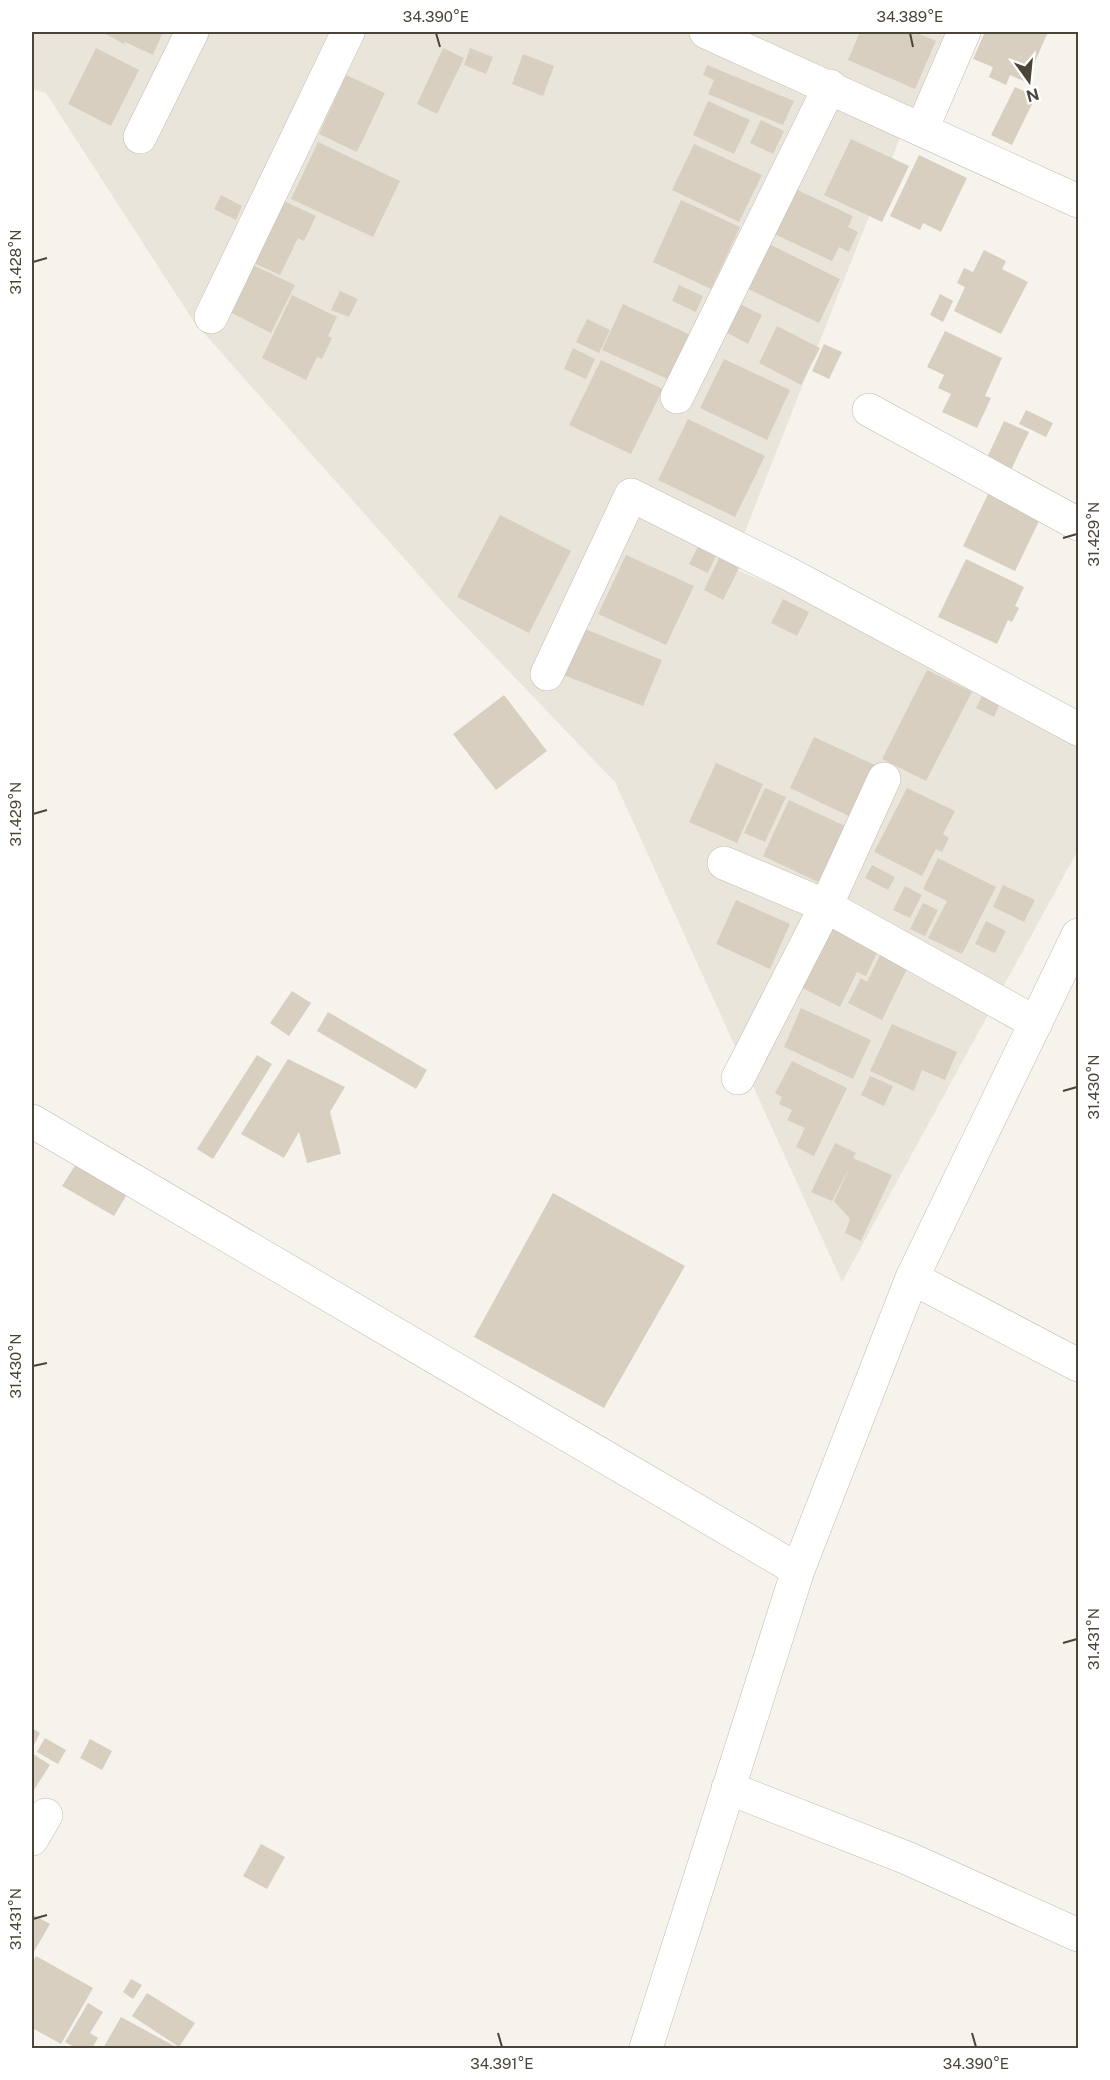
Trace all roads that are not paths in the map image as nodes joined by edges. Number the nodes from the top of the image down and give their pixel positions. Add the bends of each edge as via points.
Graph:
1 (192, 32) edge
2 (348, 32) edge
3 (706, 32) edge
4 (964, 32) edge
5 (830, 86) junction
6 (922, 129) junction
7 (140, 137) dead end
8 (1078, 201) edge
9 (211, 317) dead end
10 (677, 397) dead end
11 (870, 410) dead end
12 (1078, 524) edge
13 (547, 674) dead end
14 (1078, 729) edge
15 (884, 779) dead end
16 (724, 862) dead end
17 (826, 906) junction
18 (1078, 935) edge
19 (1036, 1023) junction
20 (738, 1078) dead end
21 (32, 1120) edge
22 (912, 1278) junction
23 (1078, 1365) edge
24 (798, 1570) junction
25 (728, 1788) junction
26 (1078, 1935) edge
27 (646, 2049) edge

1 - 7 street
2 - 9 street
3 - 5 street
4 - 6 street
5 - 6 street
5 - 10 street
6 - 8 street
11 - 12 street
13 - 14 street via 631,495 801,580
15 - 17 street
16 - 17 street
17 - 19 street
17 - 20 street
18 - 19 street
19 - 22 street
21 - 24 street
22 - 23 street
22 - 24 street
24 - 25 street
25 - 26 street via 908,1858
25 - 27 street

